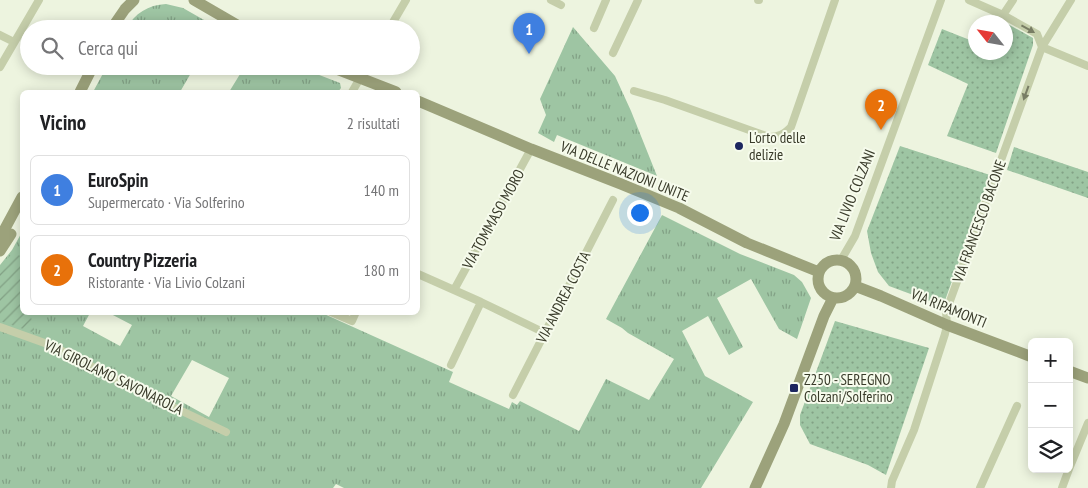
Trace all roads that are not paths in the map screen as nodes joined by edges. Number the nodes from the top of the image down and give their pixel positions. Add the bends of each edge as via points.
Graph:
1 (40, 0) edge
2 (123, 0) edge
3 (134, 0) edge
4 (194, 0) edge
5 (406, 0) edge
6 (551, 0) edge
7 (606, 0) edge
8 (638, 0) edge
9 (835, 0) edge
10 (941, 0) edge
11 (969, 0) edge
12 (1013, 0) edge
13 (1071, 0) edge
14 (561, 5) dead end
15 (1001, 15) edge
16 (1004, 15) edge
17 (28, 20) edge
18 (116, 20) edge
19 (118, 20) edge
20 (228, 20) edge
21 (394, 20) edge
22 (1013, 21) edge
23 (594, 28) dead end
24 (20, 32) edge
25 (0, 35) edge
26 (14, 42) junction
27 (1042, 47) junction
28 (612, 53) dead end
29 (1088, 66) edge
30 (0, 67) edge
31 (88, 75) edge
32 (352, 75) edge
33 (362, 75) edge
34 (360, 78) junction
35 (81, 90) edge
36 (353, 90) edge
37 (391, 90) edge
38 (634, 91) dead end
39 (420, 102) edge
40 (531, 149) junction
41 (20, 200) edge
42 (613, 200) dead end
43 (20, 217) edge
44 (0, 238) edge
45 (0, 251) edge
46 (841, 260) junction
47 (819, 272) junction
48 (420, 275) edge
49 (855, 286) junction
50 (454, 290) junction
51 (833, 298) junction
52 (481, 302) junction
53 (338, 315) edge
54 (355, 315) edge
55 (947, 325) junction
56 (0, 327) edge
57 (545, 333) junction
58 (1028, 355) edge
59 (451, 365) dead end
60 (1073, 372) edge
61 (1088, 378) edge
62 (513, 395) dead end
63 (1017, 406) dead end
64 (1088, 425) edge
65 (226, 432) dead end
66 (1073, 460) edge
67 (1068, 473) edge
68 (892, 484) edge
69 (755, 488) edge
70 (980, 488) edge
71 (1062, 488) edge

1 - 17 street
2 - 18 street
3 - 19 street
4 - 20 street
5 - 21 street
6 - 14 street
7 - 23 street
8 - 28 street
9 - 38 street via 791,126 778,137 769,137
10 - 46 street, VIA LIVIO COLZANI via 855,236
11 - 15 street
12 - 16 street
13 - 27 street, VIA FRANCESCO BACONE
22 -> 27 street via 1037,34
24 - 26 street
25 - 26 street
26 - 30 street
27 - 29 street
27 -> 55 street, VIA FRANCESCO BACONE via 946,312
31 - 35 street
32 - 34 street
33 - 34 street
34 - 36 street
34 - 37 street
39 - 40 street, VIA DELLE NAZIONI UNITE
40 - 47 street, VIA DELLE NAZIONI UNITE via 679,208 748,243
40 - 50 street, VIA TOMMASO MORO
41 - 44 street
42 - 57 street, VIA ANDREA COSTA
43 - 45 street
46 - 47 street via 828,262
46 - 49 street via 852,267
47 - 51 street via 822,291
48 - 50 street
49 - 51 street via 846,296
49 - 55 street, VIA RIPAMONTI
50 - 52 street
51 - 69 street via 784,424
52 - 57 street
52 - 59 street
53 - 54 street via 352,321
55 - 58 street, VIA RIPAMONTI
55 - 68 street, VIA FRANCESCO BACONE via 914,430
56 - 65 street, VIA GIROLAMO SAVONAROLA via 53,346
57 - 62 street, VIA ANDREA COSTA
60 - 61 street
63 - 70 street
64 - 66 street
67 - 71 street

